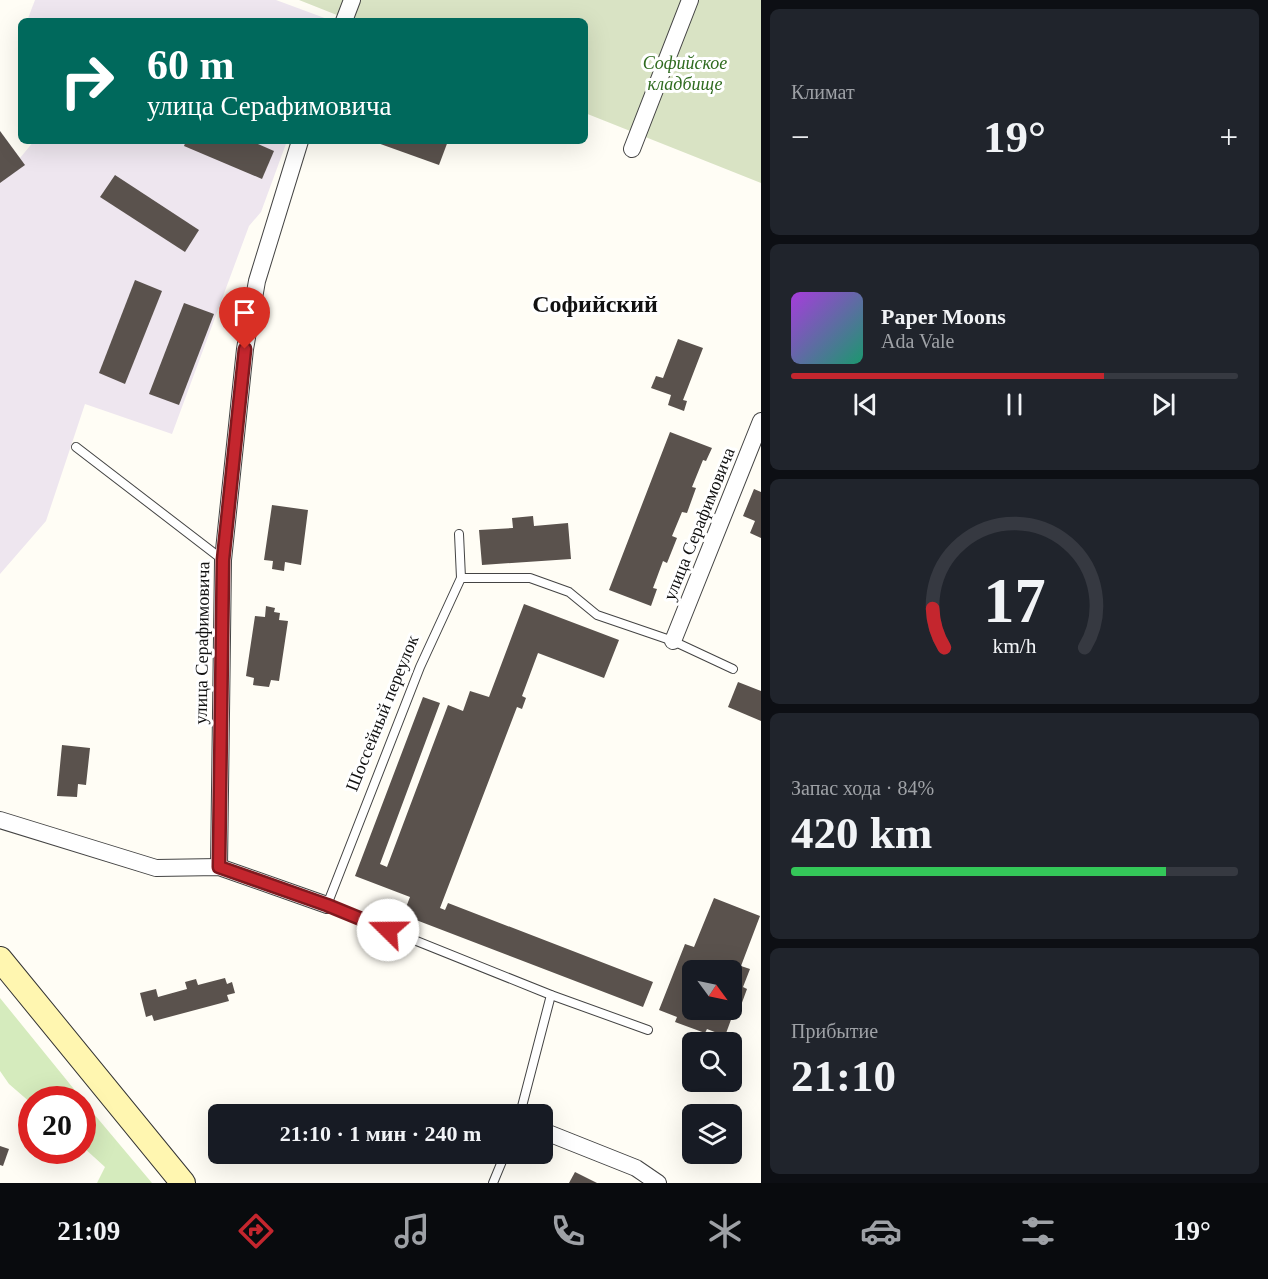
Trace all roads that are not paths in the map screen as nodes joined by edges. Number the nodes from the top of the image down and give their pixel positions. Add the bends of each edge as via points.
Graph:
1 (352, 0) edge
2 (690, 0) edge
3 (345, 18) edge
4 (299, 144) edge
5 (632, 149) dead end
6 (761, 421) edge
7 (76, 447) dead end
8 (459, 534) dead end
9 (223, 560) junction
10 (461, 578) junction
11 (674, 641) junction
12 (734, 669) dead end
13 (0, 820) edge
14 (219, 867) junction
15 (327, 905) junction
16 (0, 959) edge
17 (551, 995) junction
18 (648, 1030) dead end
19 (523, 1104) edge
20 (553, 1135) edge
21 (501, 1164) edge
22 (183, 1183) edge
23 (493, 1183) edge
24 (658, 1183) edge

1 - 3 street
2 - 5 street
4 - 9 street, улица Серафимовича via 257,281 245,349
6 - 11 street, улица Серафимовича
7 - 9 lane
8 - 10 lane, Шоссейный переулок
9 - 14 street, улица Серафимовича
10 - 11 lane via 530,578 570,592 597,615
10 - 15 lane, Шоссейный переулок via 420,667
11 - 12 lane
13 - 14 street via 156,868
14 - 15 street
15 - 17 lane
16 - 22 main road
17 - 18 lane
17 - 19 lane
20 - 24 street via 636,1168
21 - 23 lane

